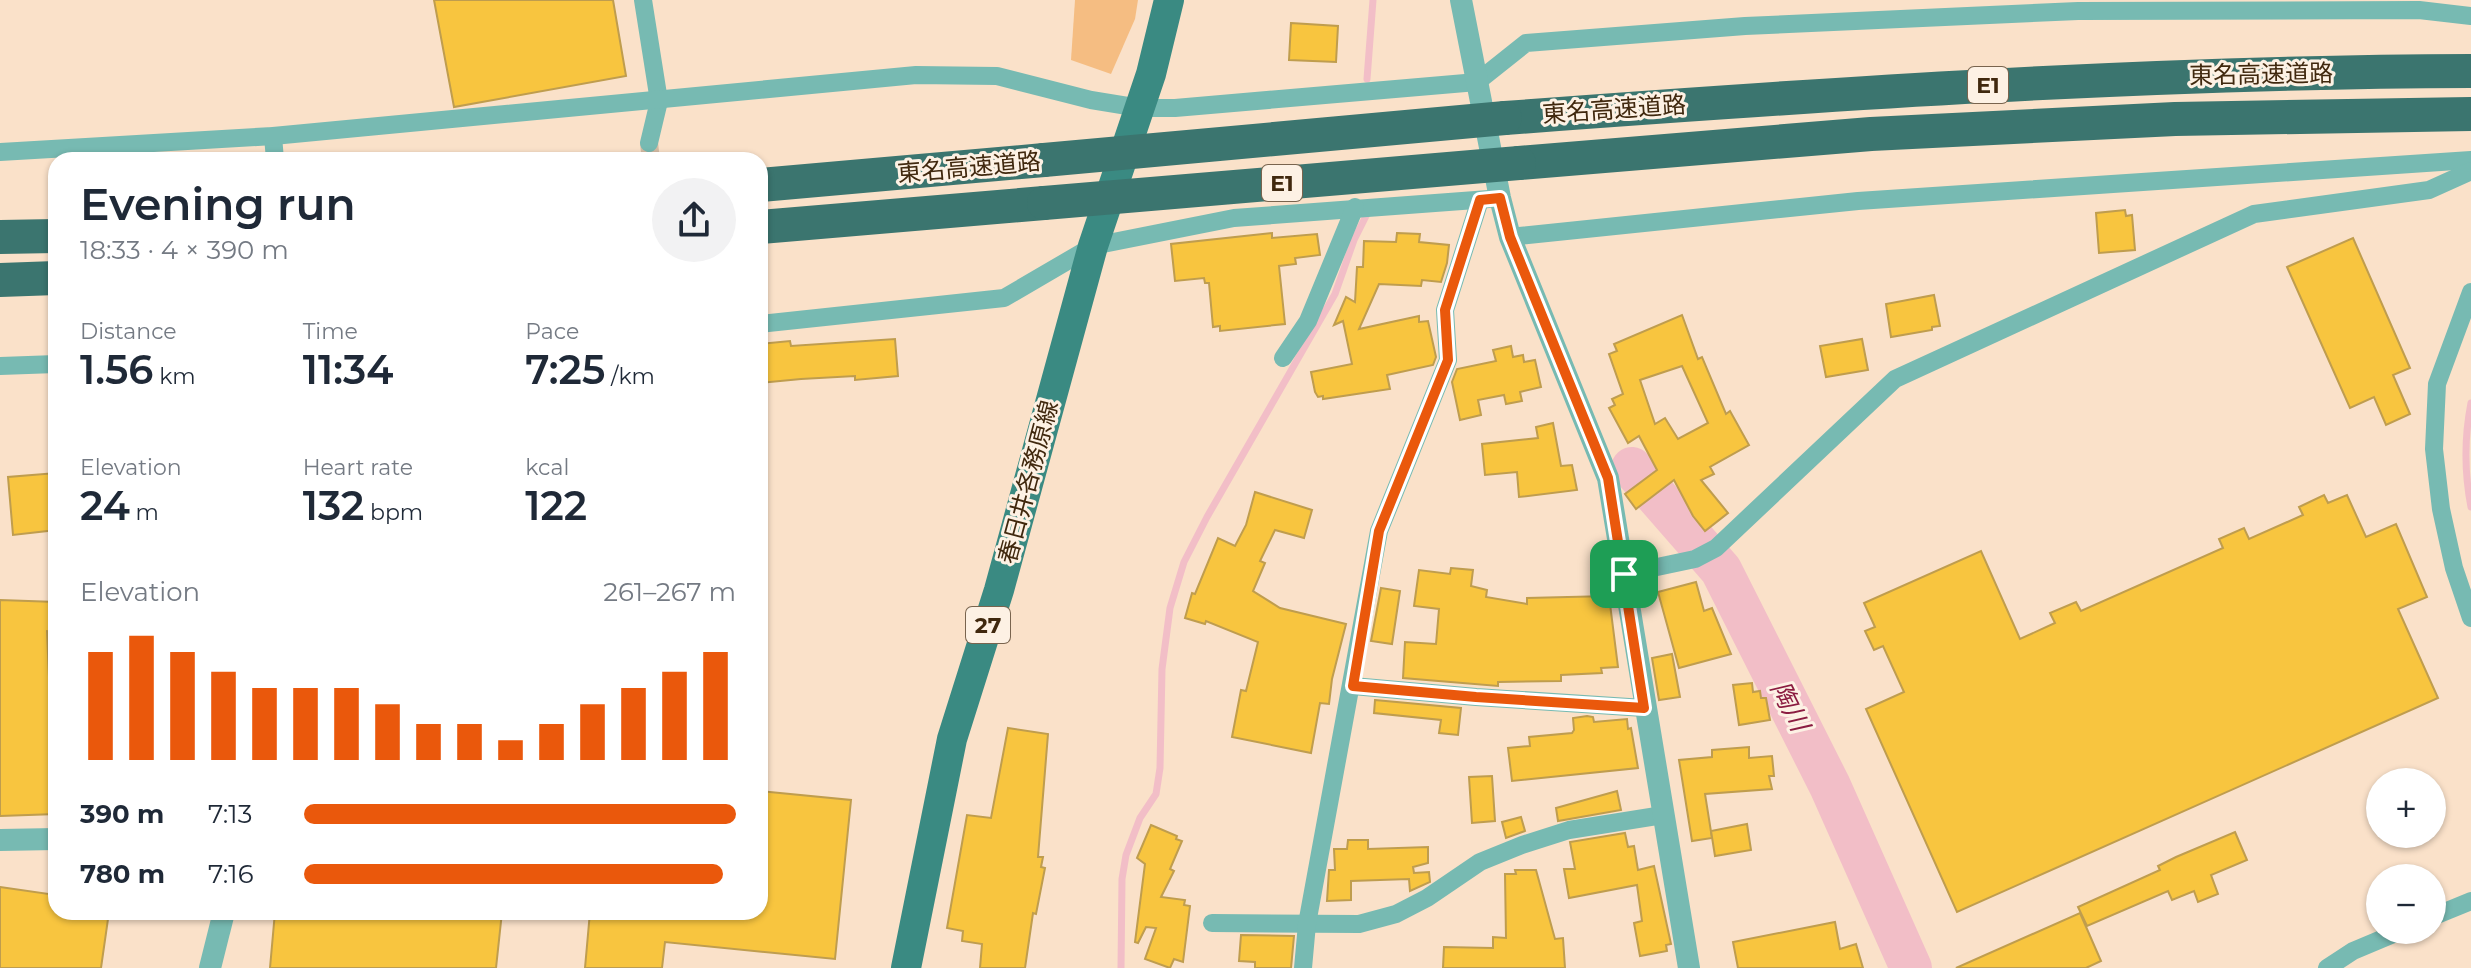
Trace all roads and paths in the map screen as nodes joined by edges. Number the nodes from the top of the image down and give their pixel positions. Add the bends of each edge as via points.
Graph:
1 (643, 0) edge
2 (1169, 0) edge
3 (1461, 0) edge
4 (2471, 16) edge
5 (2471, 71) edge
6 (1477, 82) junction
7 (659, 101) junction
8 (1140, 108) junction
9 (2471, 114) edge
10 (273, 136) junction
11 (649, 143) tunnel mouth
12 (0, 152) edge
13 (274, 152) edge
14 (2471, 160) edge
15 (2471, 171) edge
16 (768, 184) edge
17 (1490, 199) junction
18 (1355, 207) junction
19 (768, 226) edge
20 (48, 236) edge
21 (0, 237) edge
22 (1510, 237) junction
23 (1093, 246) junction
24 (48, 278) edge
25 (0, 280) edge
26 (2471, 292) edge
27 (768, 323) edge
28 (1283, 358) dead end
29 (48, 364) edge
30 (0, 366) edge
31 (1624, 574) junction
32 (2471, 618) edge
33 (1353, 686) junction
34 (1644, 708) junction
35 (1663, 815) junction
36 (48, 839) edge
37 (0, 840) edge
38 (2471, 901) edge
39 (2446, 911) edge
40 (222, 920) edge
41 (1212, 923) dead end
42 (1307, 924) junction
43 (2370, 944) edge
44 (210, 968) edge
45 (906, 968) edge
46 (1303, 968) edge
47 (1689, 968) edge
48 (2327, 968) edge

1 - 7 street
2 - 8 main road, 春日井各務原線 / 27
3 - 6 street
4 - 6 street via 2419,10 2078,11 1745,26 1526,43
5 - 16 highway, 東名高速道路 / E1, bridge via 2174,76 1882,90
6 - 8 street
6 - 17 street
7 - 8 street via 916,75 997,76
7 - 10 street
7 - 11 street
8 - 23 main road, 春日井各務原線 / 27
9 - 19 highway, 東名高速道路 / E1, bridge via 2175,119 1886,133
10 - 12 street
10 - 13 street
14 - 22 street via 1858,201
15 - 31 street via 2429,190 2254,214 1895,379 1716,548 1695,559
17 - 18 street
17 - 22 street
17 - 33 street via 1445,310 1448,360 1379,531
18 - 23 street via 1234,218
18 - 28 street via 1308,321
20 - 21 highway
22 - 31 street via 1608,478
23 - 27 street via 1004,298
23 - 45 main road, 春日井各務原線 / 27 via 999,590 952,739
24 - 25 highway
26 - 32 street via 2437,384 2434,449 2441,509
29 - 30 street
31 - 34 street
33 - 34 street
33 - 42 street
34 - 35 street
35 - 42 street via 1569,830 1522,845 1480,862 1396,914 1359,924
35 - 47 street
36 - 37 street
38 - 39 street
40 - 44 street
41 - 42 street
42 - 46 street
43 - 48 street

